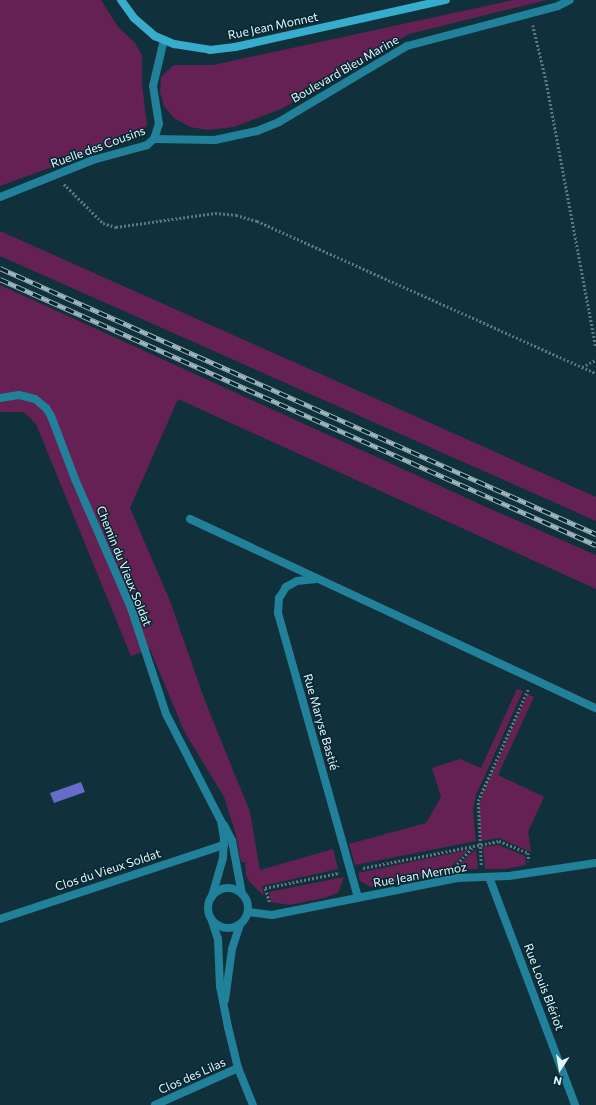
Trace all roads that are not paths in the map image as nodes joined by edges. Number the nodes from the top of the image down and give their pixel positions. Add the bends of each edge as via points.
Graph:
1 (121, 0) edge
2 (446, 0) edge
3 (570, 0) edge
4 (164, 40) junction
5 (154, 139) junction
6 (0, 197) edge
7 (0, 398) edge
8 (190, 520) dead end
9 (319, 579) junction
10 (596, 708) edge
11 (221, 821) junction
12 (224, 845) junction
13 (596, 862) edge
14 (489, 877) junction
15 (242, 894) junction
16 (212, 896) junction
17 (358, 898) junction
18 (248, 912) junction
19 (0, 919) edge
20 (212, 921) junction
21 (240, 924) junction
22 (225, 1013) junction
23 (238, 1068) junction
24 (155, 1105) edge
25 (253, 1105) edge
26 (575, 1105) edge

1 - 4 street, Rue Jean Monnet via 138,22
2 - 4 street, Rue Jean Monnet via 221,50 198,50
3 - 5 street, Boulevard Bleu Marine via 558,6 407,46 279,122 257,131 215,140
4 - 5 street, Ruelle des Cousins via 153,86 159,124
5 - 6 street, Ruelle des Cousins via 147,144 93,160
7 - 11 street, Chemin du Vieux Soldat via 19,395 35,399 52,416 75,479 131,608 166,714
8 - 9 street
9 - 10 street
9 - 17 street, Rue Maryse Bastié via 297,581 286,587 279,598 278,614
11 - 12 street, Chemin du Vieux Soldat
11 - 15 street, Chemin du Vieux Soldat via 232,841
12 - 16 street, Chemin du Vieux Soldat via 220,875
12 - 19 street, Clos du Vieux Soldat
13 - 14 street, Rue Jean Mermoz
14 - 17 street, Rue Jean Mermoz via 456,878
14 - 26 street, Rue Louis Blériot
15 - 16 street via 228,888
15 - 18 street via 248,904
16 - 20 street via 208,911
17 - 18 street, Rue Jean Mermoz via 272,915
18 - 21 street
20 - 21 street via 226,928
20 - 22 street via 218,940 220,986
21 - 22 street via 232,948
22 - 23 street
23 - 24 street, Clos des Lilas
23 - 25 street

